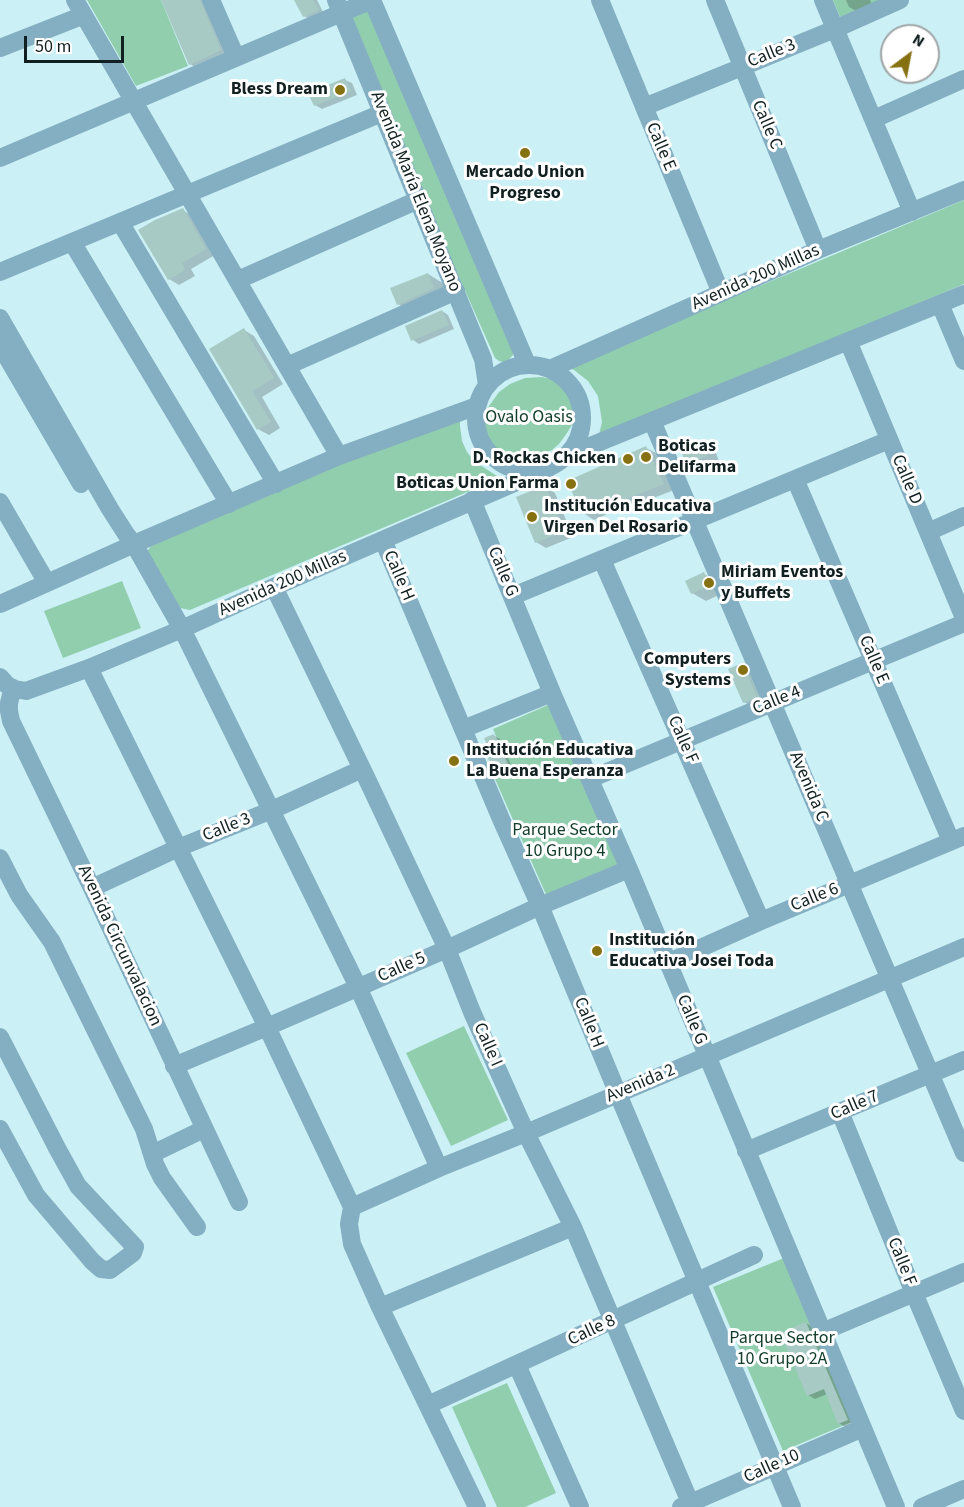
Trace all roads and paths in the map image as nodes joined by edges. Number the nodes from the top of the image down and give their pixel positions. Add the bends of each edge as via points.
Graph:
1 (211, 0) edge
2 (372, 0) edge
3 (600, 0) edge
4 (715, 0) edge
5 (823, 0) edge
6 (900, 0) edge
7 (339, 6) edge
8 (79, 8) edge
9 (835, 29) junction
10 (0, 48) edge
11 (236, 57) junction
12 (741, 67) junction
13 (964, 79) edge
14 (134, 101) junction
15 (644, 107) junction
16 (382, 113) junction
17 (874, 119) junction
18 (0, 158) edge
19 (964, 190) edge
20 (187, 194) junction
21 (418, 200) junction
22 (912, 212) junction
23 (120, 222) junction
24 (72, 242) junction
25 (818, 250) junction
26 (0, 272) edge
27 (238, 280) junction
28 (456, 291) junction
29 (721, 293) junction
30 (964, 294) edge
31 (940, 304) junction
32 (0, 318) edge
33 (848, 341) junction
34 (0, 345) edge
35 (964, 361) edge
36 (527, 364) junction
37 (288, 366) junction
38 (550, 369) junction
39 (487, 385) junction
40 (477, 406) junction
41 (652, 421) junction
42 (890, 440) junction
43 (568, 455) junction
44 (339, 456) junction
45 (549, 468) junction
46 (795, 479) junction
47 (276, 484) junction
48 (472, 500) junction
49 (0, 502) edge
50 (229, 504) junction
51 (964, 516) edge
52 (695, 521) junction
53 (928, 532) junction
54 (383, 540) junction
55 (134, 544) junction
56 (602, 560) junction
57 (47, 583) junction
58 (274, 587) junction
59 (513, 596) junction
60 (0, 604) edge
61 (964, 618) edge
62 (964, 623) edge
63 (182, 629) junction
64 (873, 661) junction
65 (90, 668) junction
66 (0, 677) edge
67 (552, 693) junction
68 (8, 696) edge
69 (772, 703) junction
70 (463, 729) junction
71 (682, 740) junction
72 (362, 769) junction
73 (590, 779) junction
74 (272, 810) junction
75 (958, 838) edge
76 (178, 848) junction
77 (0, 858) edge
78 (628, 869) junction
79 (850, 884) junction
80 (92, 888) junction
81 (540, 906) junction
82 (761, 921) junction
83 (964, 947) edge
84 (447, 948) junction
85 (667, 963) junction
86 (890, 979) junction
87 (358, 987) junction
88 (267, 1027) junction
89 (0, 1037) edge
90 (706, 1056) junction
91 (4, 1057) edge
92 (964, 1060) edge
93 (174, 1066) junction
94 (930, 1074) junction
95 (618, 1094) junction
96 (840, 1112) junction
97 (0, 1129) edge
98 (204, 1129) junction
99 (526, 1133) junction
100 (746, 1151) junction
101 (964, 1153) edge
102 (152, 1154) junction
103 (439, 1168) junction
104 (239, 1202) dead end
105 (352, 1207) junction
106 (197, 1227) dead end
107 (573, 1227) junction
108 (754, 1255) dead end
109 (964, 1272) edge
110 (697, 1282) junction
111 (914, 1293) junction
112 (380, 1306) junction
113 (613, 1321) junction
114 (822, 1332) junction
115 (517, 1365) junction
116 (429, 1405) junction
117 (964, 1411) edge
118 (863, 1428) junction
119 (775, 1466) junction
120 (964, 1490) edge
121 (688, 1506) edge
122 (477, 1507) edge
123 (580, 1507) edge
124 (792, 1507) edge
125 (896, 1507) edge
126 (922, 1507) edge

1 - 11 street
2 - 7 street
2 - 36 street, Avenida María Elena Moyano
3 - 15 street, Calle E
4 - 12 street, Calle C
5 - 9 street
6 - 9 street, Calle 3
7 - 11 street
7 - 16 street, Avenida María Elena Moyano
8 - 10 street
8 - 14 street
9 - 12 street, Calle 3
9 - 17 street
11 - 14 street
12 - 15 street, Calle 3
12 - 25 street, Calle C
13 - 17 street
14 - 18 street
14 - 20 street
15 - 29 street, Calle E
16 - 20 street
16 - 21 street, Avenida María Elena Moyano
17 - 22 street
19 - 22 street, Avenida 200 Millas
20 - 23 street
20 - 27 street
21 - 27 street
21 - 28 street, Avenida María Elena Moyano
22 - 25 street, Avenida 200 Millas
23 - 24 street
23 - 47 street
24 - 26 street
24 - 50 street
25 - 29 street, Avenida 200 Millas
27 - 37 street
28 - 37 street
28 - 39 street, Avenida María Elena Moyano via 483,359
29 - 38 street, Avenida 200 Millas
30 - 31 street
31 - 33 street
31 - 35 street
32 - 55 street
33 - 41 street
33 - 42 street, Calle D
34 - 55 street via 97,512 116,535
36 - 38 street
36 - 39 street via 505,370
37 - 44 street
38 - 43 street via 575,391 583,413 580,436
39 - 40 street
40 - 44 street
40 - 45 street via 477,429 494,458 515,469
41 - 43 street
41 - 52 street, Avenida C
42 - 46 street
42 - 53 street, Calle D
43 - 45 street
44 - 47 street
45 - 48 street, Avenida 200 Millas
46 - 52 street
46 - 64 street, Calle E
47 - 50 street
48 - 54 street, Avenida 200 Millas
48 - 59 street, Calle G
49 - 57 street
50 - 55 street
51 - 53 street
52 - 56 street
52 - 69 street, Avenida C
53 - 61 street, Calle D
54 - 58 street, Avenida 200 Millas
54 - 70 street, Calle H
55 - 57 street
55 - 63 street
56 - 59 street
56 - 71 street, Calle F
57 - 60 street
58 - 63 street, Avenida 200 Millas
58 - 72 street, Calle I
59 - 67 street, Calle G
62 - 64 street, Calle 4
63 - 65 street, Avenida 200 Millas
63 - 74 street
64 - 69 street, Calle 4
64 - 75 street, Calle E
65 - 68 street, Avenida 200 Millas
65 - 76 street
66 - 68 street via 7,685
67 - 70 street
67 - 73 street, Calle G
68 - 80 street, Avenida Circunvalacion via 11,721
69 - 71 street, Calle 4
69 - 79 street, Avenida C
70 - 81 street, Calle H
71 - 73 street, Calle 4
71 - 82 street, Calle F
72 - 74 street, Calle 3
72 - 84 street, Calle I
73 - 78 street, Calle G
74 - 76 street, Calle 3
74 - 87 street
75 - 79 street, Calle 6
76 - 80 street, Calle 3
76 - 88 street
77 - 102 street via 19,895 52,942 144,1129
78 - 81 street, Calle 5
78 - 85 street, Calle G
79 - 82 street, Calle 6
79 - 86 street, Avenida C
80 - 93 street, Avenida Circunvalacion
81 - 84 street, Calle 5
81 - 95 street, Calle H
82 - 85 street, Calle 6
83 - 86 street, Avenida 2
84 - 87 street, Calle 5
84 - 99 street, Calle I
85 - 90 street, Calle G
86 - 90 street, Avenida 2
86 - 94 street, Avenida C
87 - 88 street, Calle 5
87 - 103 street
88 - 93 street, Calle 5
88 - 105 street
89 - 91 street
90 - 95 street, Avenida 2
90 - 100 street, Calle G
91 - 97 street via 78,1186 135,1247 133,1253 110,1270 101,1269 92,1261 36,1196
92 - 94 street, Calle 7
93 - 98 street, Avenida Circunvalacion
94 - 96 street, Calle 7
94 - 101 street, Avenida C
95 - 99 street, Avenida 2
95 - 110 street, Calle H
96 - 100 street, Calle 7
96 - 111 street, Calle F
98 - 102 street
98 - 104 street, Avenida Circunvalacion
99 - 103 street, Avenida 2
99 - 107 street, Calle I
100 - 114 street, Calle G
102 - 106 street via 162,1178
103 - 105 street, Avenida 2
105 - 112 street via 352,1244
107 - 112 street
107 - 113 street, Calle I
108 - 110 street, Calle 8
109 - 111 street
110 - 113 street, Calle 8
110 - 119 street, Calle H
111 - 114 street
111 - 117 street, Calle F
112 - 116 street
113 - 115 street, Calle 8
113 - 121 street, Calle I
114 - 118 street, Calle G
115 - 116 street, Calle 8
115 - 123 street
116 - 122 street
118 - 119 street, Calle 10
118 - 125 street, Calle G
119 - 121 street, Calle 10
119 - 124 street, Calle H
120 - 126 street

